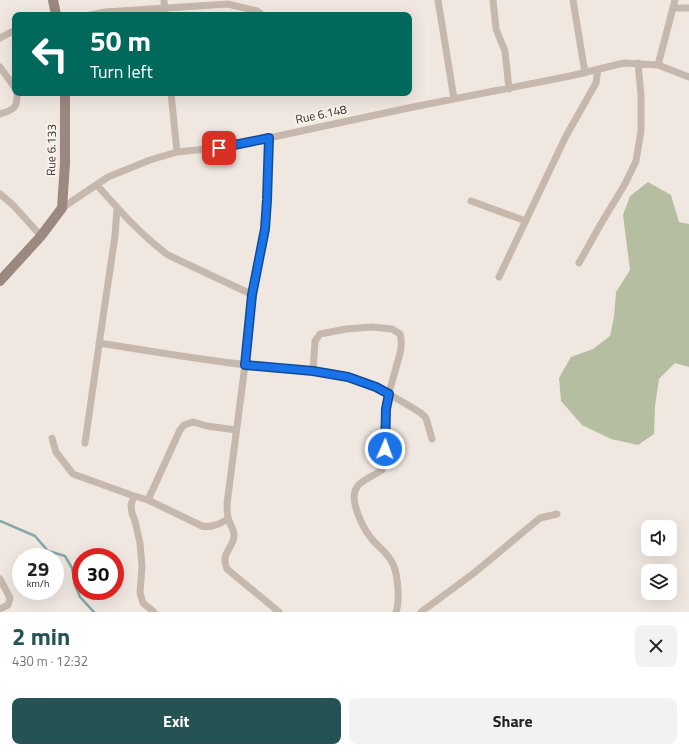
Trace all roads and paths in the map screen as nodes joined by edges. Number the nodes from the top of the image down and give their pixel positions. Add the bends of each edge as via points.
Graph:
1 (53, 0) edge
2 (438, 0) edge
3 (493, 0) edge
4 (573, 0) edge
5 (675, 0) edge
6 (165, 8) edge
7 (674, 8) junction
8 (689, 8) edge
9 (55, 12) edge
10 (105, 12) edge
11 (258, 12) edge
12 (12, 32) edge
13 (0, 38) edge
14 (638, 63) junction
15 (658, 65) junction
16 (0, 67) edge
17 (598, 70) junction
18 (585, 73) junction
19 (689, 77) edge
20 (12, 84) edge
21 (509, 89) junction
22 (18, 96) edge
23 (66, 96) edge
24 (171, 96) edge
25 (454, 99) junction
26 (0, 114) edge
27 (269, 138) junction
28 (177, 152) junction
29 (97, 185) junction
30 (0, 194) edge
31 (471, 201) dead end
32 (62, 208) junction
33 (117, 208) junction
34 (526, 221) junction
35 (41, 236) junction
36 (580, 263) dead end
37 (499, 277) dead end
38 (0, 281) edge
39 (252, 295) junction
40 (99, 343) junction
41 (245, 365) junction
42 (313, 371) junction
43 (389, 394) junction
44 (236, 430) junction
45 (52, 438) dead end
46 (432, 439) dead end
47 (85, 443) dead end
48 (134, 496) junction
49 (148, 500) junction
50 (557, 514) dead end
51 (228, 519) junction
52 (0, 579) edge
53 (0, 609) edge
54 (154, 612) edge
55 (279, 612) edge
56 (396, 612) edge
57 (421, 612) edge

1 - 9 street
2 - 25 street
3 - 21 street via 496,29 505,51
4 - 18 street
5 - 7 street
6 - 10 street
6 - 11 street via 228,4
7 - 8 street
7 - 15 street
12 - 13 street
14 - 15 street, Rue 6.148
14 - 17 street, Rue 6.148 via 624,63
14 - 36 street via 641,131 636,161
15 - 19 street, Rue 6.148
16 - 20 street
17 - 18 street, Rue 6.148
17 - 34 street via 596,83 566,136
18 - 21 street, Rue 6.148
21 - 25 street, Rue 6.148
22 - 26 street via 12,110
23 - 32 street, Rue 6.133
24 - 28 street
25 - 27 street, Rue 6.148
27 - 28 street, Rue 6.148 via 222,148
27 - 39 street via 265,229
28 - 29 street, Rue 6.148 via 129,168
29 - 32 street, Rue 6.148
29 - 33 street
30 - 35 street
31 - 34 street
32 - 35 street, Rue 6.148
33 - 39 street via 155,246 168,255
33 - 40 street
34 - 37 street
35 - 38 street, Rue 6.148
39 - 41 street
40 - 41 street
40 - 47 street
41 - 42 street
41 - 44 street
42 - 43 street via 348,377
42 - 43 street via 315,341 320,334 372,327 392,329 400,334 402,342
43 - 46 street via 426,418
43 - 56 street via 382,470 361,482 356,488 354,499 361,521 370,537 392,563 397,588
44 - 49 street via 193,422 184,425
44 - 51 street via 227,504
45 - 48 street via 56,452 73,474
48 - 49 street
48 - 54 street via 131,505 140,543 142,566 140,593 143,603
49 - 51 street via 202,526 216,525
50 - 57 street via 540,518 474,573
51 - 55 street via 234,534 225,555 224,562 227,568
52 - 53 street via 10,598 8,606

